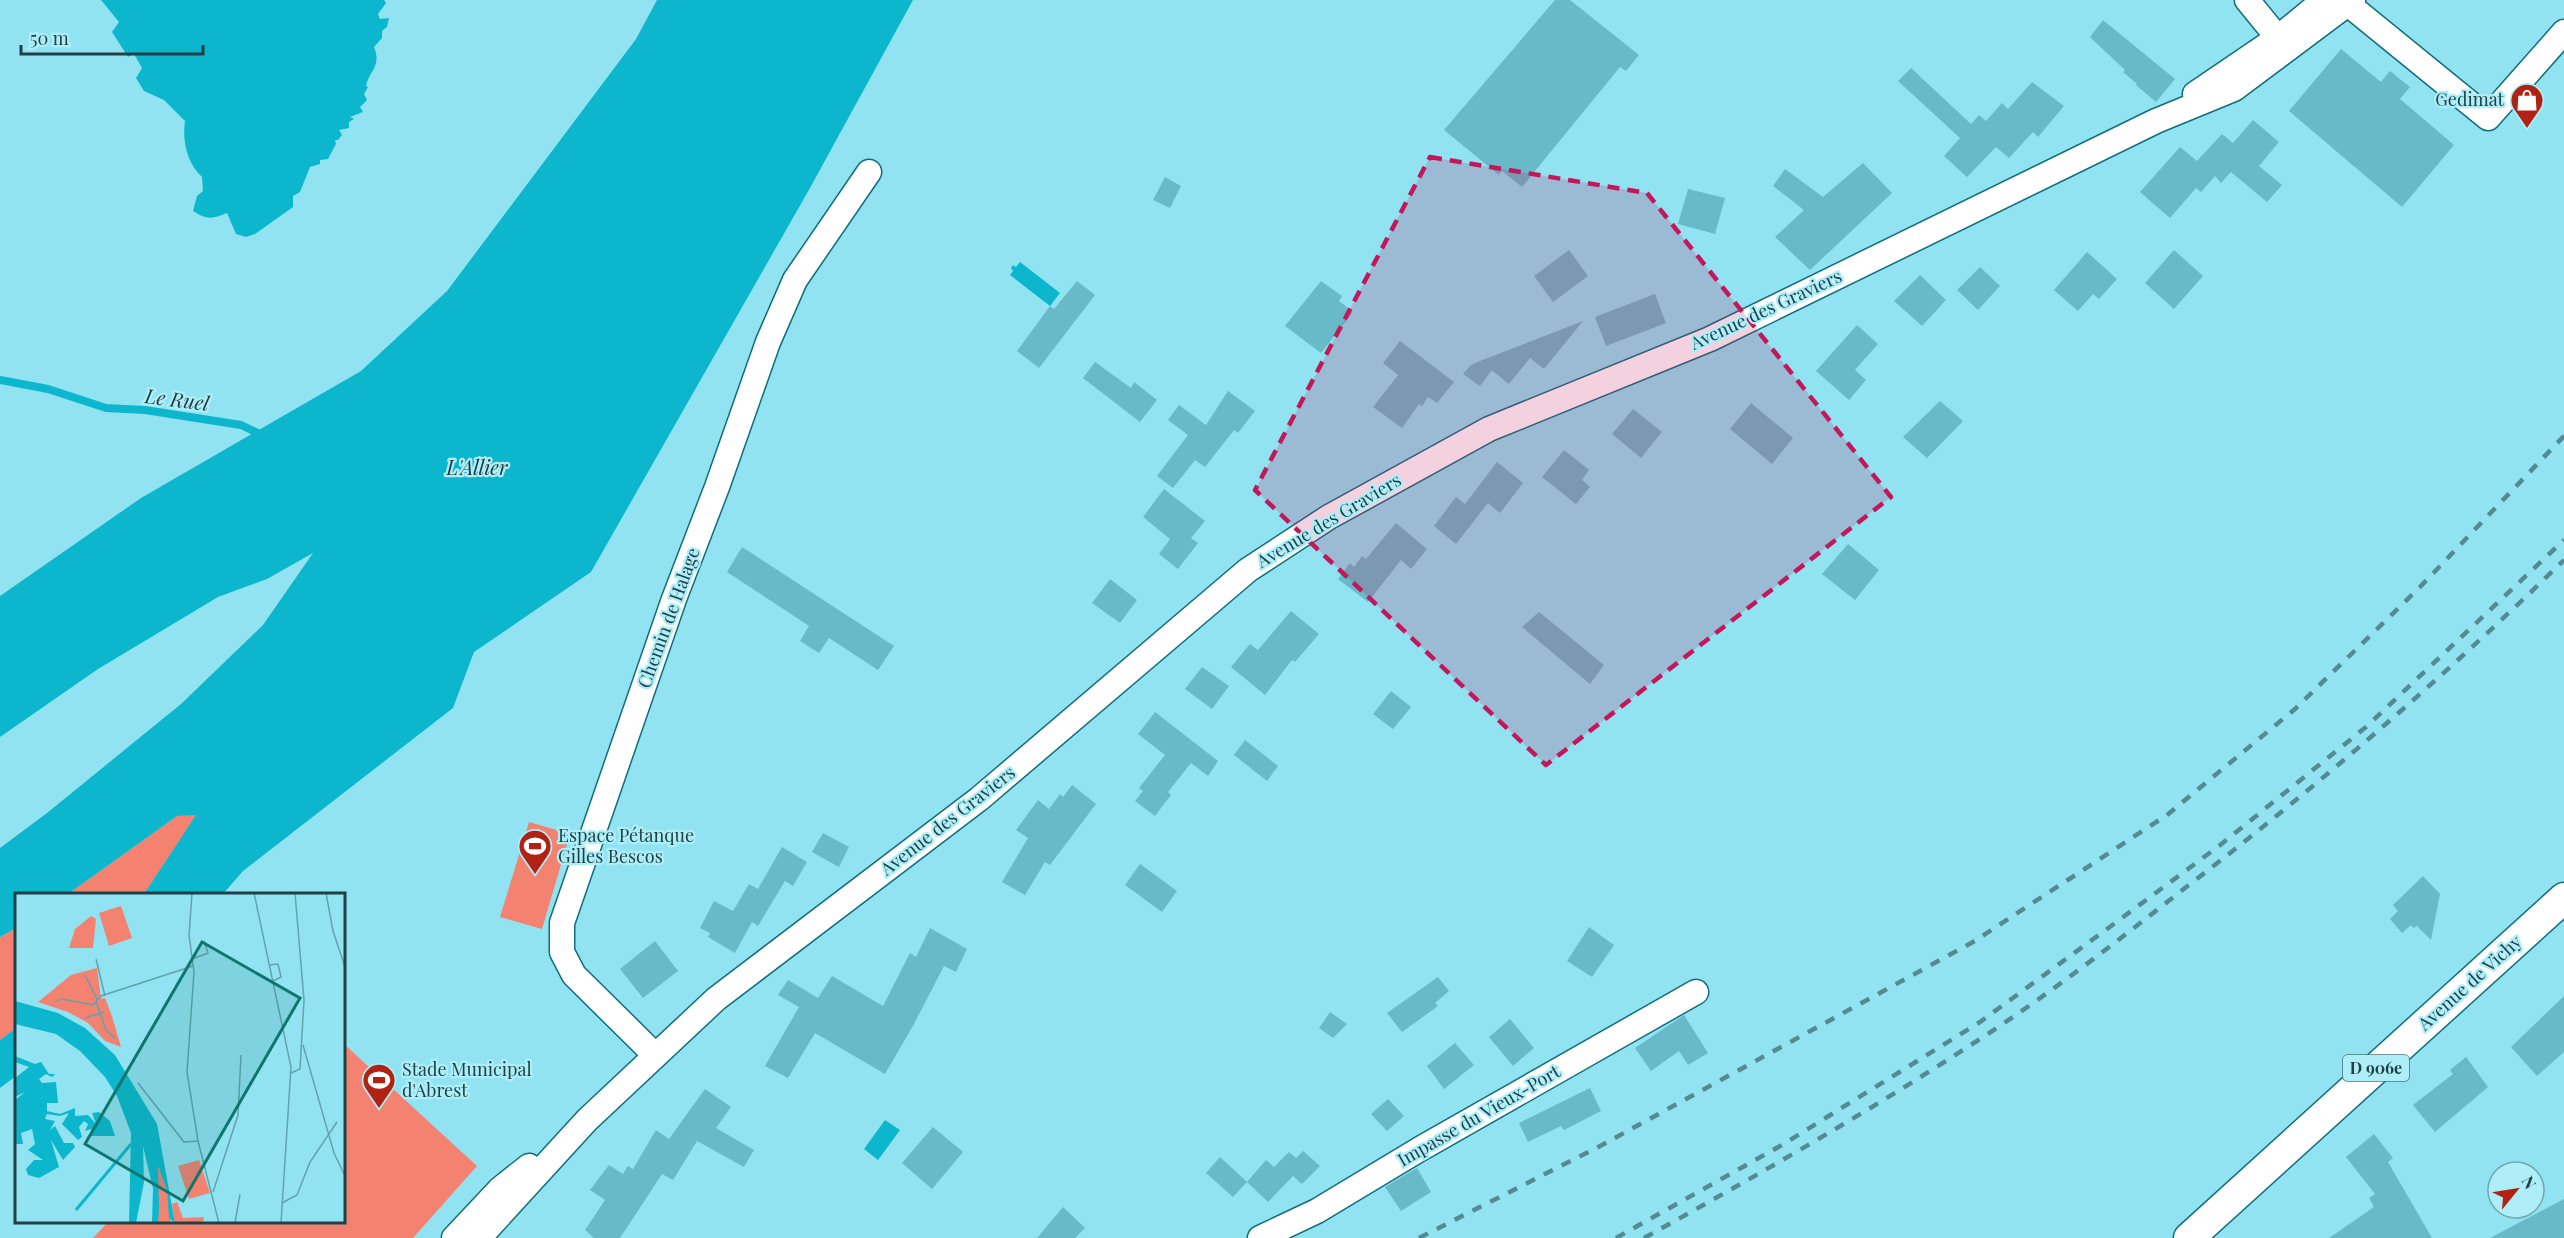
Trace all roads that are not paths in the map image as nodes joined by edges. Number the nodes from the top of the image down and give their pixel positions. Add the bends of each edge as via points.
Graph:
1 (2247, 0) edge
2 (2324, 0) edge
3 (2350, 1) edge
4 (2564, 32) edge
5 (2284, 44) junction
6 (869, 172) dead end
7 (2564, 898) edge
8 (1696, 992) dead end
9 (655, 1055) junction
10 (587, 1120) junction
11 (454, 1238) edge
12 (479, 1238) edge
13 (1260, 1238) edge
14 (2189, 1238) edge

1 - 5 street
2 - 5 street, Avenue des Graviers
3 - 4 street via 2488,118
3 - 5 street, Avenue des Graviers
5 - 9 street, Avenue des Graviers via 2234,89 2156,121 1710,339 1489,429 1329,517 1248,570 979,799 716,999
6 - 9 street, Chemin de Halage via 795,280 768,342 562,922 562,952 574,975
7 - 14 main road, Avenue de Vichy / D 906e
8 - 13 street, Impasse du Vieux-Port via 1317,1211
9 - 10 street, Avenue des Graviers
10 - 11 street, Avenue des Graviers via 500,1189
10 - 12 street, Avenue des Graviers

